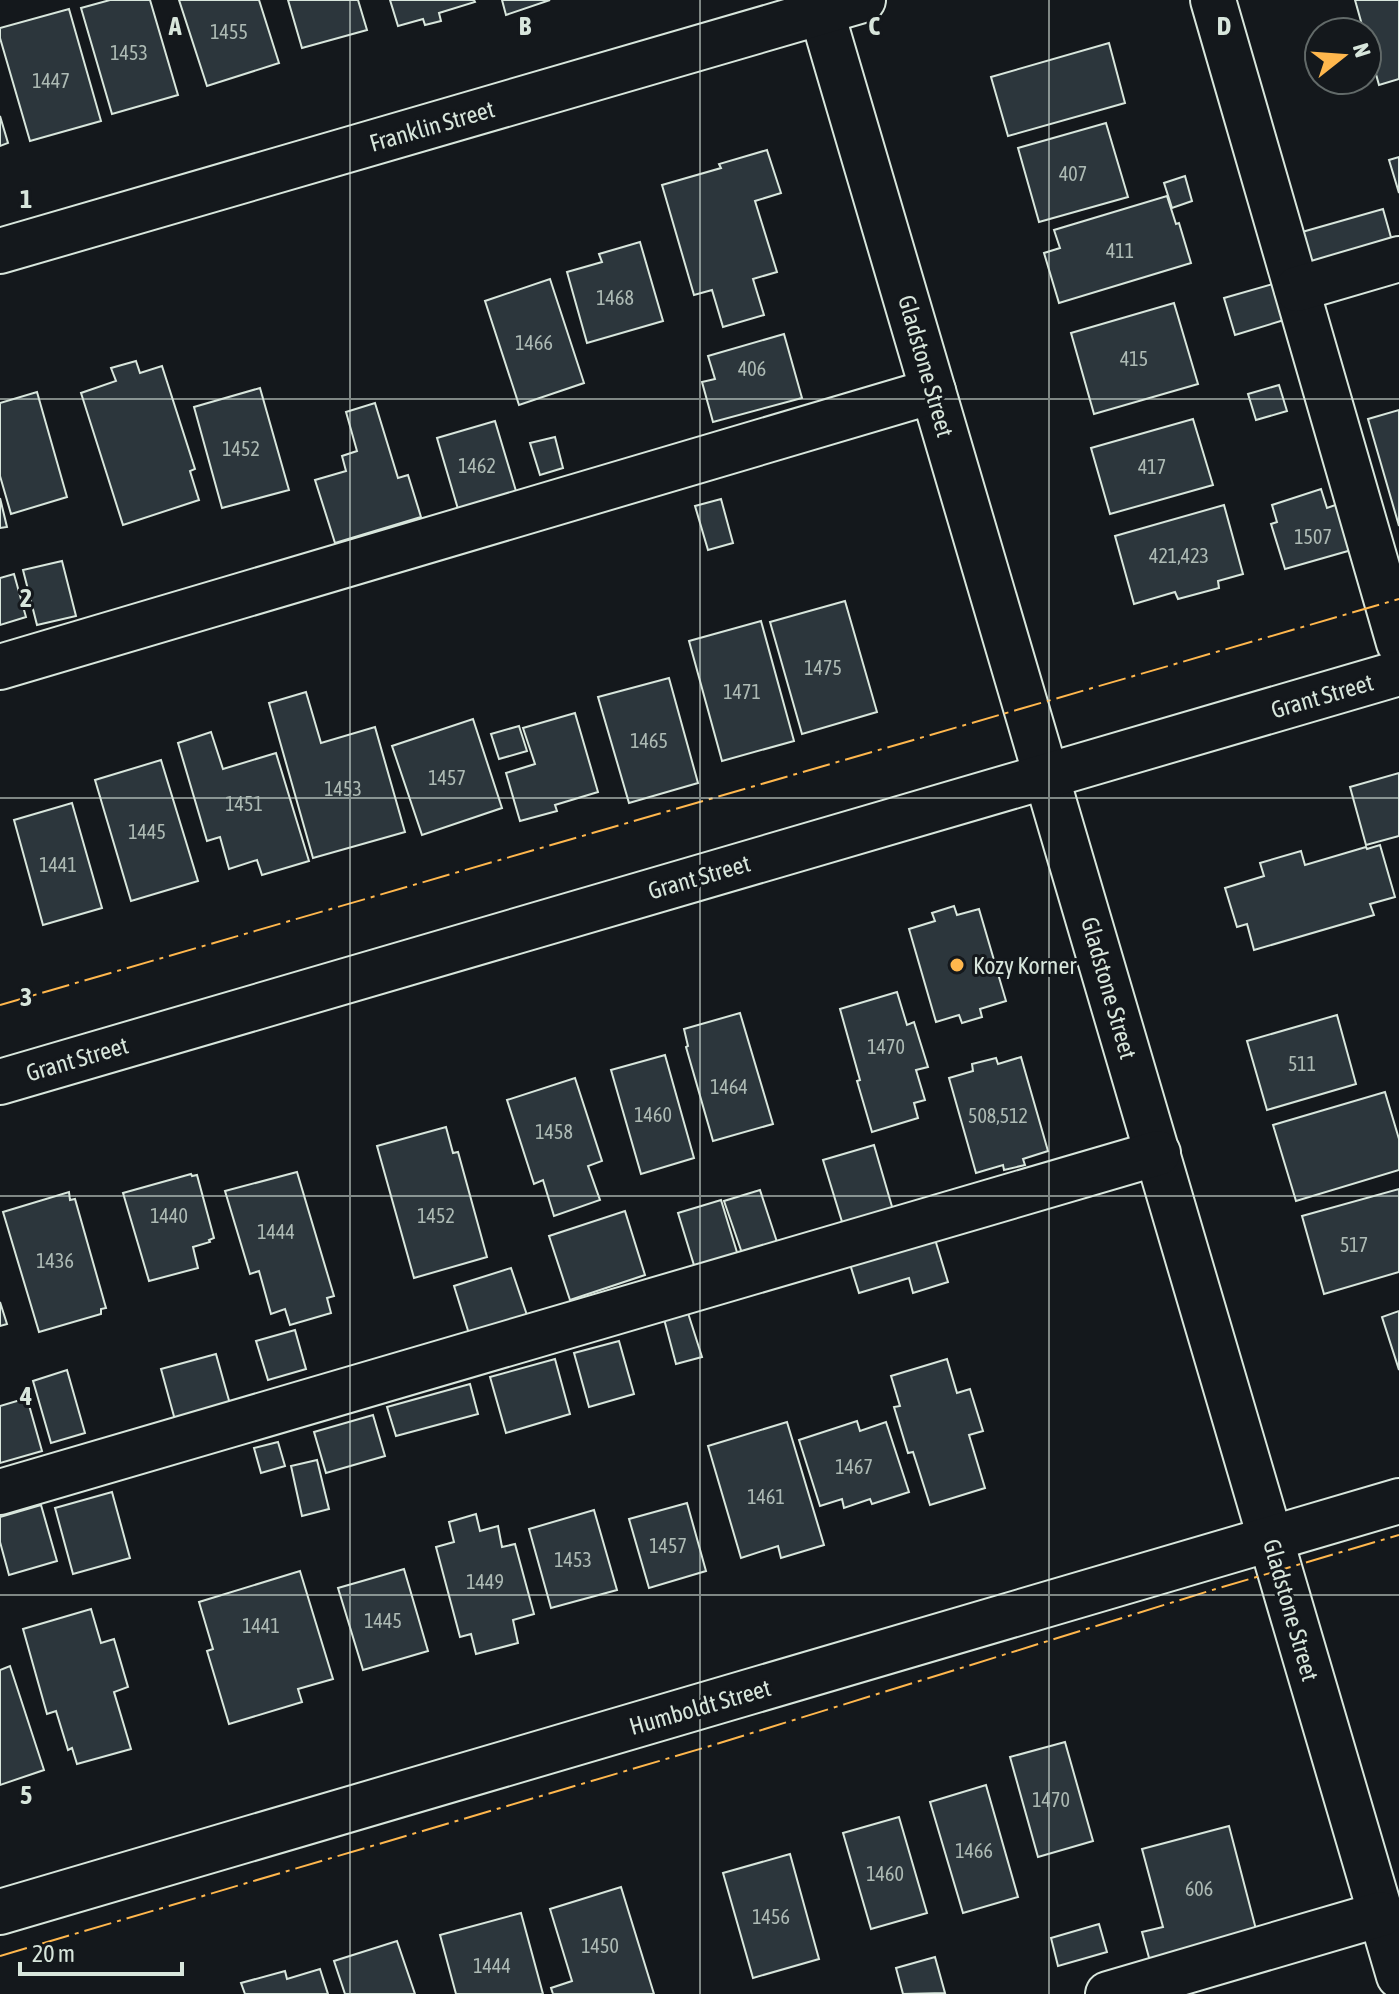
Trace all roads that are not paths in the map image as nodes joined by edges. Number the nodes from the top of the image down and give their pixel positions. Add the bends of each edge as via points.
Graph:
1 (863, 0) edge
2 (1213, 0) edge
3 (820, 6) edge
4 (0, 251) edge
5 (1399, 259) edge
6 (1297, 289) junction
7 (933, 391) junction
8 (1399, 643) edge
9 (0, 667) edge
10 (1399, 673) edge
11 (1046, 776) junction
12 (0, 1082) edge
13 (1158, 1153) junction
14 (0, 1492) edge
15 (1399, 1501) edge
16 (1271, 1538) junction
17 (0, 1912) edge
18 (1381, 1914) junction
19 (1399, 1976) edge
20 (1108, 1994) edge

1 - 3 street, Franklin Street
2 - 6 street
3 - 4 street, Franklin Street
3 - 7 street, Gladstone Street
5 - 6 street
6 - 8 street
7 - 9 street
7 - 11 street, Gladstone Street
10 - 11 street, Grant Street
11 - 12 street, Grant Street
11 - 13 street, Gladstone Street
13 - 14 street
13 - 16 street, Gladstone Street
15 - 16 street, Humboldt Street
16 - 17 street, Humboldt Street
16 - 18 street, Gladstone Street
18 - 19 street, Gladstone Street
18 - 20 street

